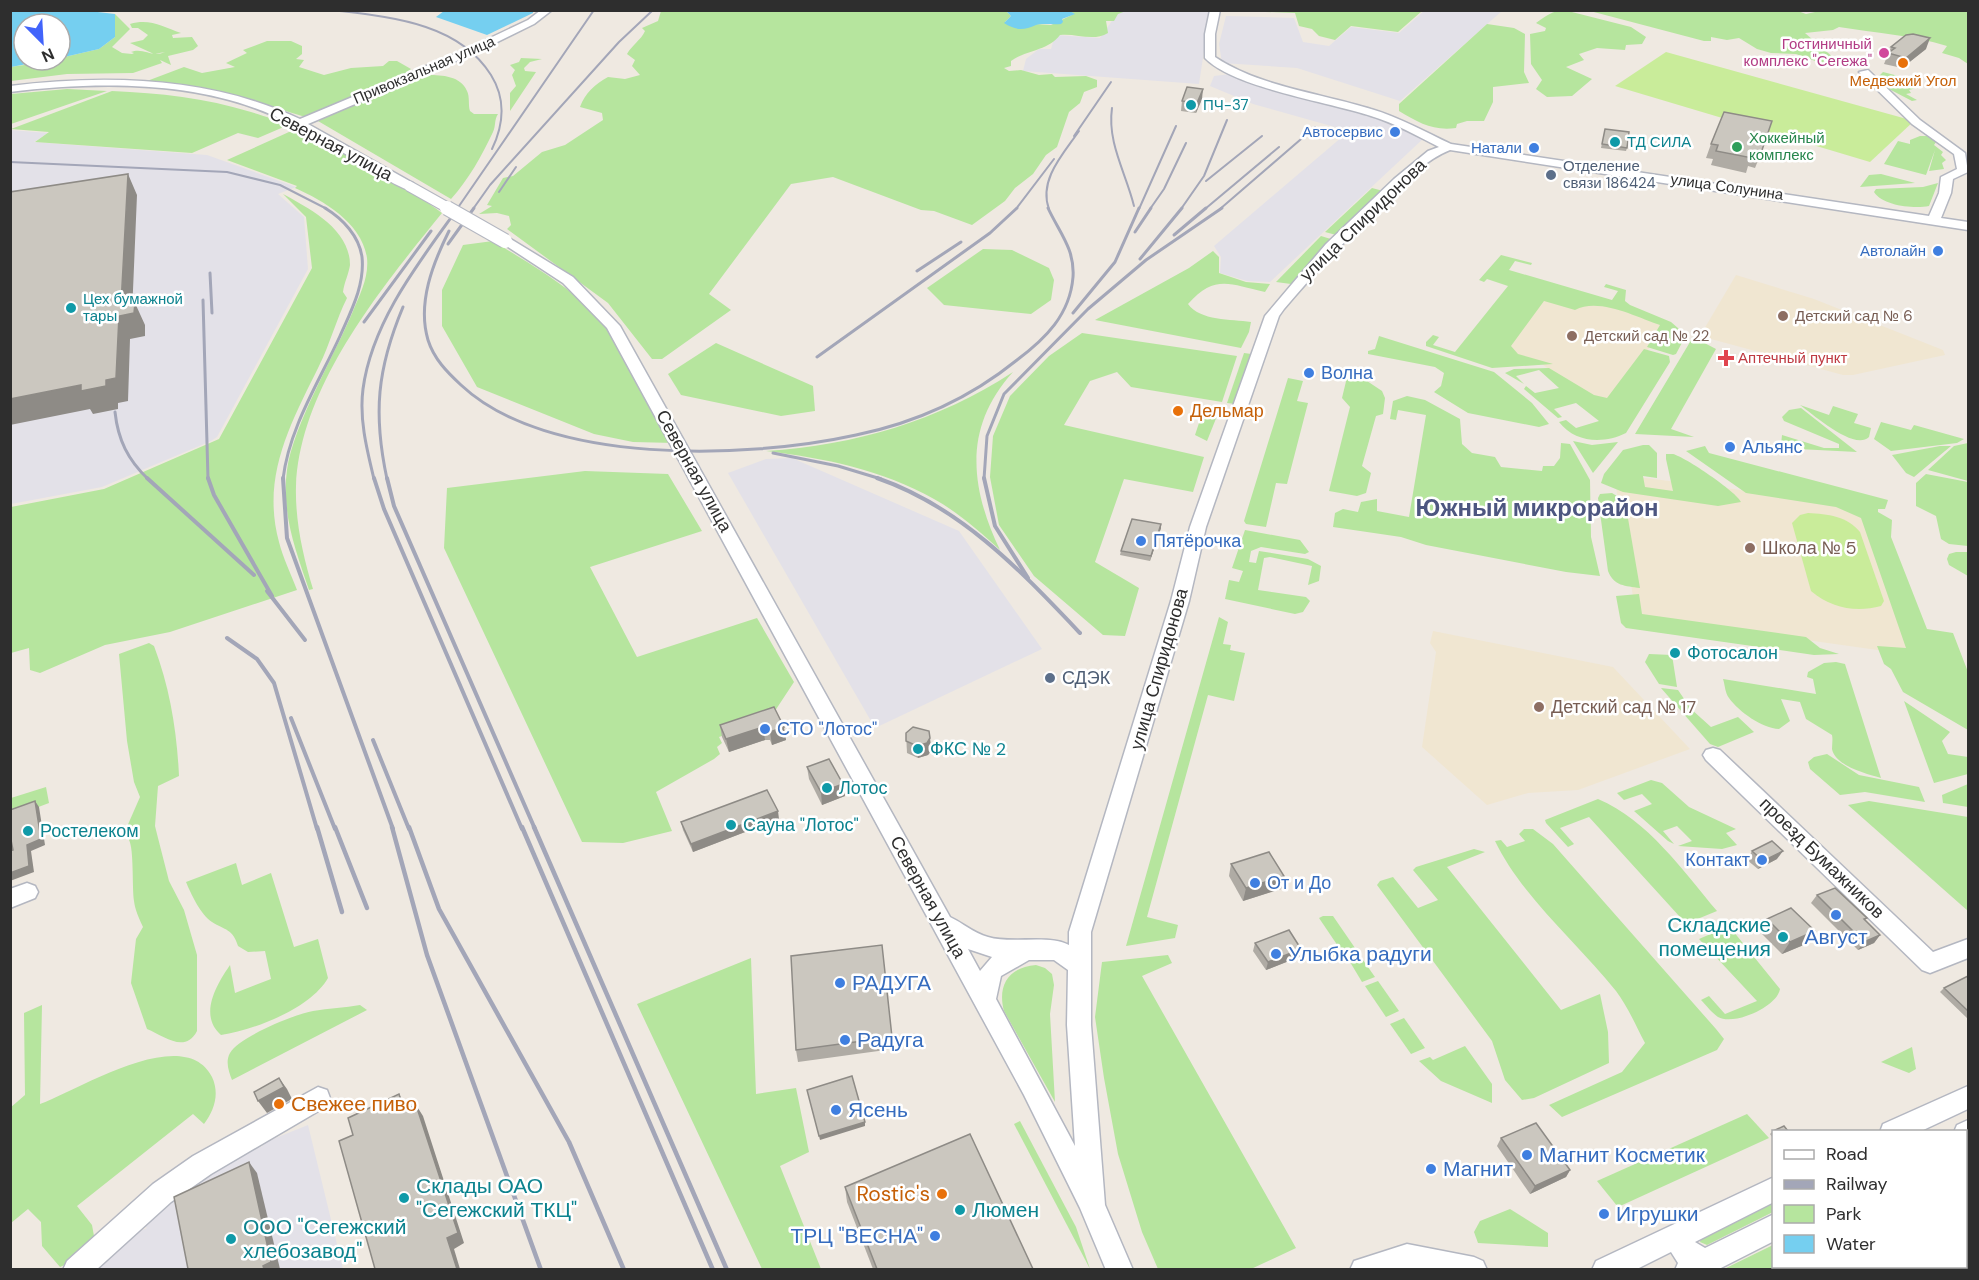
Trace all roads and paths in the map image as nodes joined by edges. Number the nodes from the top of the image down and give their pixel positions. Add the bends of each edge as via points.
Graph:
1 (548, 10) edge
2 (1215, 10) edge
3 (1864, 72) dead end
4 (10, 89) edge
5 (298, 124) junction
6 (1449, 147) junction
7 (1934, 219) junction
8 (1968, 226) edge
9 (1713, 755) dead end
10 (940, 920) junction
11 (1080, 932) junction
12 (1968, 948) edge
13 (1028, 951) junction
14 (1080, 966) junction
15 (984, 1000) junction
16 (1968, 1097) edge
17 (318, 1098) dead end
18 (1894, 1130) edge
19 (1772, 1189) edge
20 (1092, 1206) junction
21 (1772, 1228) edge
22 (1684, 1232) junction
23 (1697, 1265) edge
24 (75, 1269) edge
25 (1120, 1269) edge
26 (1363, 1269) edge
27 (1474, 1269) edge
28 (1605, 1269) edge

1 - 5 street, Привокзальная улица via 471,51
2 - 6 street via 1210,58 1221,66 1381,115
3 - 7 street via 1916,122 1959,153 1964,171 1947,177
4 - 5 street, Северная улица via 81,83 197,91 254,104
5 - 10 street, Северная улица, bridge via 568,280 612,326
6 - 7 street, улица Солунина
6 - 11 street, улица Спиридонова via 1432,153 1398,182 1291,289 1272,316 1198,527 1180,601
7 - 8 street, улица Солунина
9 - 12 street, проезд Бумажников via 1930,963
10 - 13 street via 958,935 988,947
10 - 15 street, Северная улица
11 - 13 street via 1068,940
11 - 14 street, улица Спиридонова
13 - 14 street via 1058,950
13 - 15 street via 1000,962 985,978
14 - 20 street, улица Спиридонова via 1079,1025
15 - 20 street, Северная улица
16 - 18 street
17 - 24 street via 162,1193
19 - 22 street
20 - 25 street, улица Спиридонова
21 - 23 street
22 - 23 street via 1681,1245
22 - 28 street
26 - 27 street via 1407,1257

